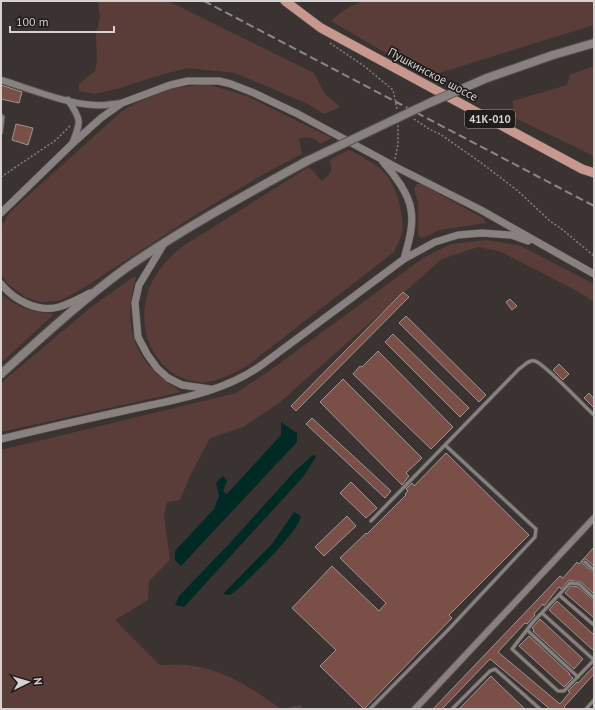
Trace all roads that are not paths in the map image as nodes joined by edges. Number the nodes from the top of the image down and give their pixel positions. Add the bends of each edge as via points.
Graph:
1 (286, 1) edge
2 (594, 43) edge
3 (1, 80) edge
4 (68, 100) junction
5 (122, 103) junction
6 (1, 115) edge
7 (1, 133) edge
8 (72, 144) junction
9 (380, 158) junction
10 (594, 173) edge
11 (1, 214) edge
12 (165, 242) junction
13 (542, 245) junction
14 (404, 259) junction
15 (594, 274) edge
16 (1, 284) edge
17 (98, 290) junction
18 (1, 374) edge
19 (216, 389) junction
20 (594, 415) edge
21 (1, 439) edge
22 (445, 445) junction
23 (594, 518) edge
24 (371, 521) dead end
25 (586, 562) dead end
26 (594, 570) edge
27 (559, 595) junction
28 (594, 598) edge
29 (542, 612) junction
30 (594, 625) edge
31 (527, 630) junction
32 (594, 660) edge
33 (578, 677) junction
34 (594, 700) edge
35 (370, 709) edge
36 (415, 709) edge
37 (452, 709) edge
38 (540, 709) edge
39 (586, 709) edge

1 - 10 main road, Пушкинское шоссе / 41К-010 via 321,28 582,169
2 - 12 main road, bridge via 487,78 427,104 307,161
3 - 4 street
4 - 5 street via 93,105
4 - 8 street via 78,118 79,127
5 - 8 street
5 - 9 street via 170,85 188,81 219,81 254,93
6 - 7 lane
8 - 11 street
9 - 13 street
9 - 14 street via 396,177 412,210 411,232
12 - 17 main road
12 - 19 street via 139,285 135,303 138,337 157,368 168,378 182,385
13 - 14 street via 511,235 458,235 435,242
13 - 15 street
14 - 19 street via 250,374
16 - 17 street via 18,299 41,308 59,307
17 - 18 main road
19 - 21 street
20 - 22 lane via 546,368 536,361 531,361 519,369
22 - 24 lane
22 - 35 lane via 536,529 535,537
23 - 36 street
25 - 26 lane
27 - 28 lane via 570,583 579,584
27 - 29 lane
27 - 30 lane
29 - 31 lane
29 - 32 lane
31 - 33 lane
31 - 33 lane via 512,649 518,655 558,691 564,691
32 - 33 lane
34 - 39 lane
37 - 38 lane via 495,669

